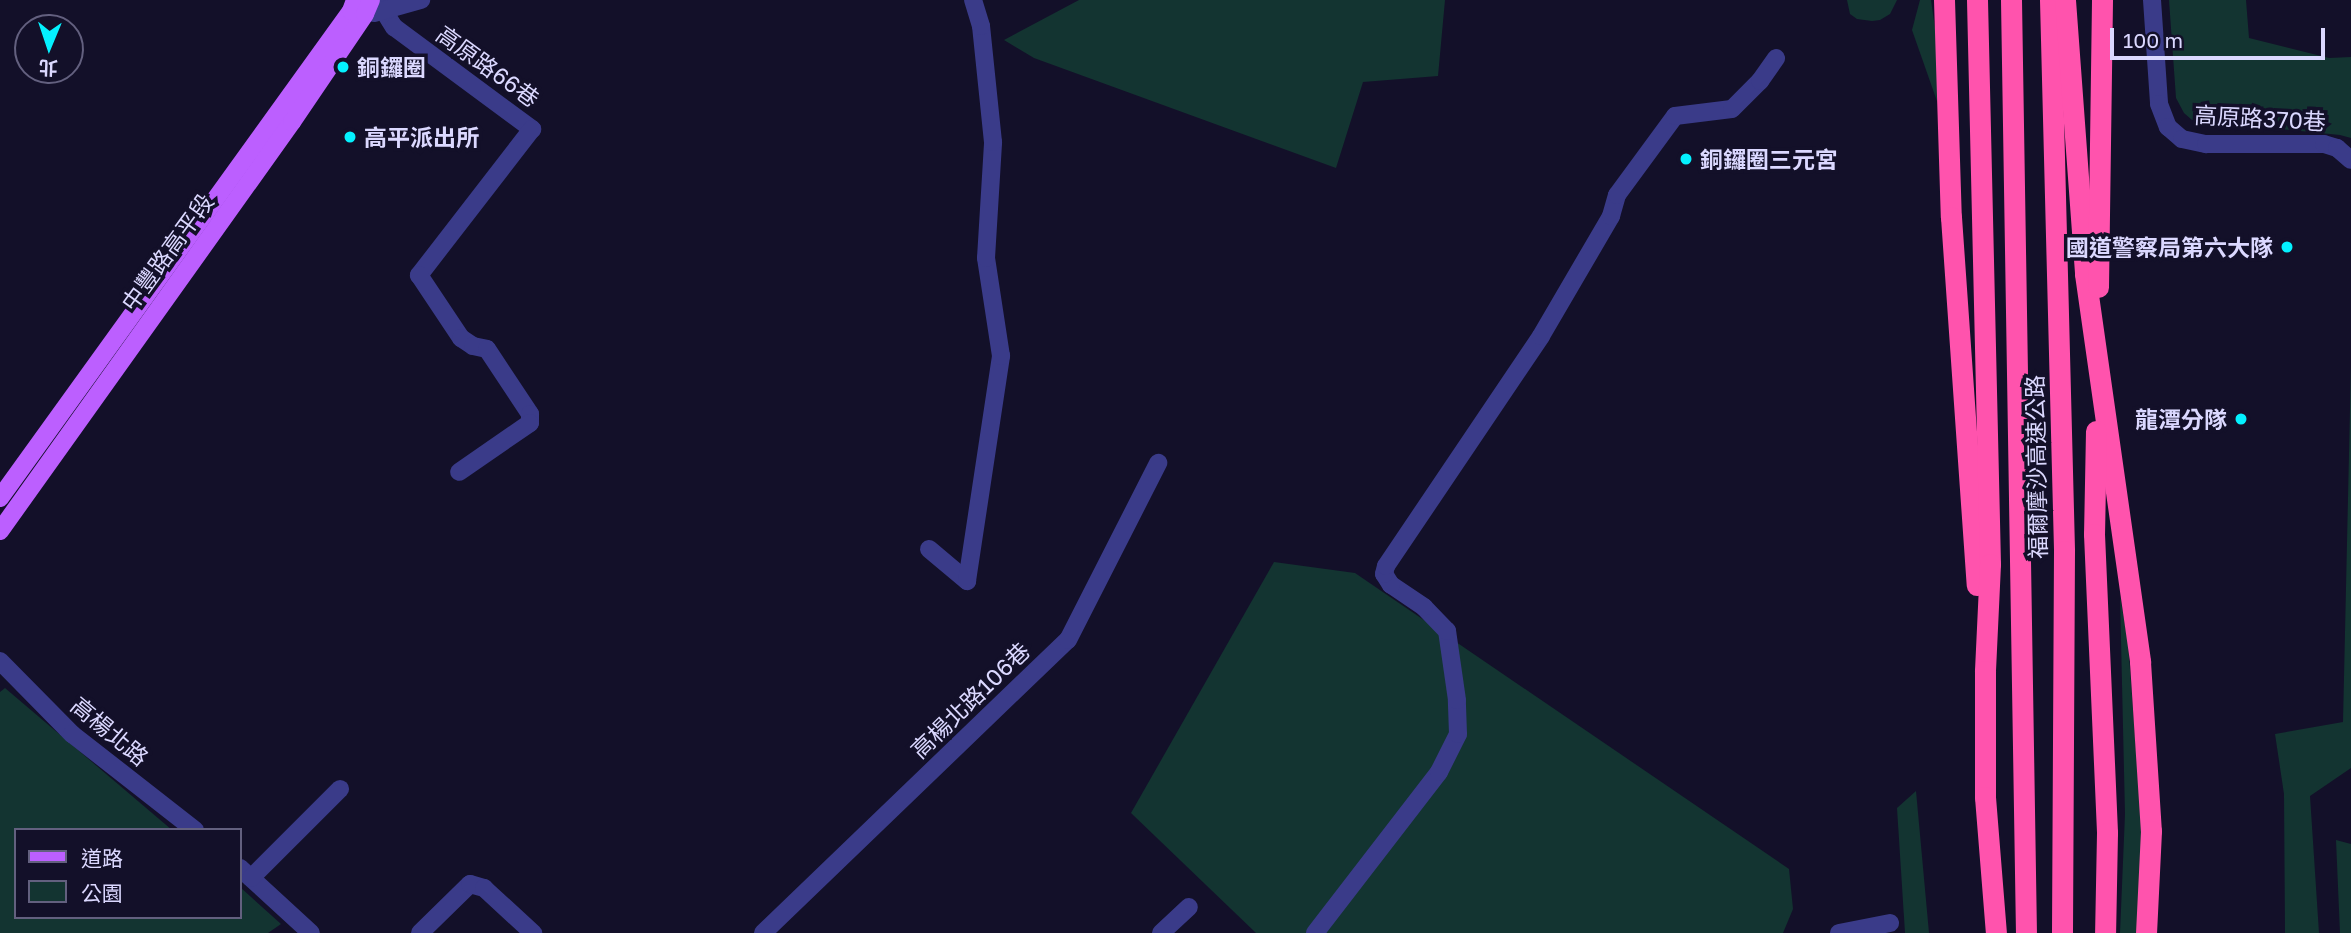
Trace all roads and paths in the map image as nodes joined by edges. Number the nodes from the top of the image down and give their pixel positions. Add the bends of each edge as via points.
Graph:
1 (421, 0) edge
2 (973, 0) edge
3 (1946, 0) edge
4 (1977, 0) edge
5 (2011, 0) edge
6 (2050, 0) edge
7 (2065, 0) edge
8 (2102, 0) edge
9 (2152, 0) edge
10 (367, 6) edge
11 (1776, 58) dead end
12 (2351, 160) edge
13 (1158, 463) dead end
14 (458, 472) dead end
15 (0, 498) edge
16 (0, 531) edge
17 (929, 549) dead end
18 (0, 661) edge
19 (1984, 671) junction
20 (340, 789) dead end
21 (192, 828) edge
22 (245, 873) edge
23 (1189, 907) dead end
24 (1890, 923) dead end
25 (311, 933) edge
26 (420, 933) edge
27 (533, 933) edge
28 (763, 933) edge
29 (1161, 933) edge
30 (1315, 933) edge
31 (1839, 933) edge
32 (1996, 933) edge
33 (2026, 933) edge
34 (2062, 933) edge
35 (2105, 933) edge
36 (2146, 933) edge

1 - 10 street
2 - 17 street via 981,26 993,142 986,258 1001,356 967,581
3 - 19 highway via 1951,217
4 - 19 highway via 1990,564
5 - 33 highway, 福爾摩沙高速公路
6 - 34 highway, 福爾摩沙高速公路 via 2064,551
7 - 36 highway via 2085,274 2140,662 2151,831
8 - 35 highway via 2094,534 2107,833
9 - 12 street, 高原路370巷 via 2159,104 2168,127 2182,139 2206,144 2324,144
10 - 14 street, 高原路66巷 via 532,129 419,275 461,338 487,349 530,414 530,423
10 - 15 main road, 中豐路高平段
10 - 16 main road, 中豐路高平段
11 - 30 street via 1732,109 1675,116 1617,195 1611,216 1541,336 1386,566 1384,574 1391,585 1424,607 1447,631 1458,734 1439,772
13 - 28 street, 高楊北路106巷 via 1068,640
18 - 21 street, 高楊北路 via 72,734
19 - 32 highway via 1985,797
20 - 22 street
22 - 25 street
23 - 29 street
24 - 31 street
26 - 27 street via 470,884 484,888

